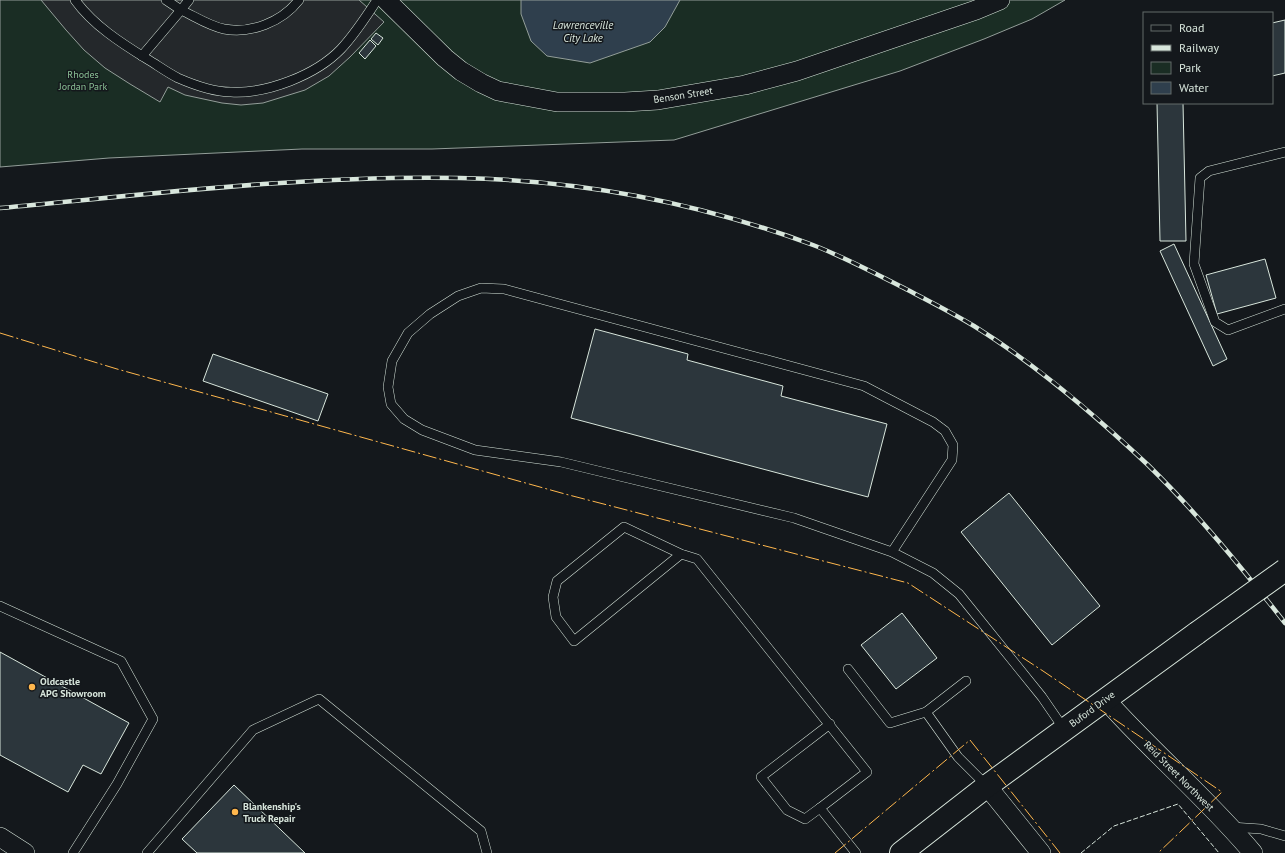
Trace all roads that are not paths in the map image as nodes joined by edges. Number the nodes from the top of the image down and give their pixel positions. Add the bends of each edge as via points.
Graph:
1 (75, 0) edge
2 (166, 0) edge
3 (189, 0) edge
4 (299, 0) edge
5 (377, 0) edge
6 (386, 0) edge
7 (1000, 0) edge
8 (181, 10) junction
9 (142, 56) junction
10 (1285, 152) edge
11 (1285, 309) edge
12 (892, 552) junction
13 (681, 554) junction
14 (1285, 570) edge
15 (0, 606) edge
16 (848, 669) dead end
17 (966, 681) dead end
18 (1105, 699) junction
19 (926, 712) junction
20 (830, 724) junction
21 (1064, 729) junction
22 (987, 786) junction
23 (820, 808) junction
24 (1230, 826) junction
25 (1285, 836) edge
26 (0, 837) edge
27 (906, 851) edge
28 (25, 853) edge
29 (73, 853) edge
30 (147, 853) edge
31 (487, 853) edge
32 (856, 853) edge
33 (1041, 853) edge
34 (1253, 853) edge

1 - 9 lane via 110,35
2 - 8 lane
3 - 8 lane
4 - 8 lane via 274,20 256,28 235,30 212,25
5 - 9 lane via 359,28 330,58 310,71 262,90 231,92 206,88 178,78
6 - 7 street, Benson Street via 446,58 481,83 498,91 557,102 658,100 745,85 875,45
8 - 9 lane
10 - 11 lane via 1209,171 1200,178 1194,264 1215,322 1228,330
12 - 12 lane via 794,518 561,462 475,450 422,430 404,419 391,404 388,387 392,361 408,333 430,314 458,296 481,288 504,289 864,386 933,422 945,431 952,444 952,460
12 - 21 lane via 933,573 959,594 1042,696
13 - 13 lane via 624,527 557,581 552,597 556,617 574,640
13 - 20 lane via 697,559
14 - 18 highway, Buford Drive, bridge
15 - 29 lane via 121,661 153,719 117,784
16 - 19 lane via 890,723
17 - 19 lane
18 - 21 highway, Buford Drive
18 - 24 street, Reid Street Northwest
19 - 22 lane via 958,757
20 - 23 lane via 867,772
20 - 23 lane via 761,777 787,810 804,819
21 - 22 highway, Buford Drive
22 - 27 highway, Buford Drive
22 - 33 street
23 - 32 lane
24 - 25 lane via 1260,829
24 - 34 street, Reid Street Northwest
26 - 28 street
30 - 31 lane via 253,730 319,699 480,831

